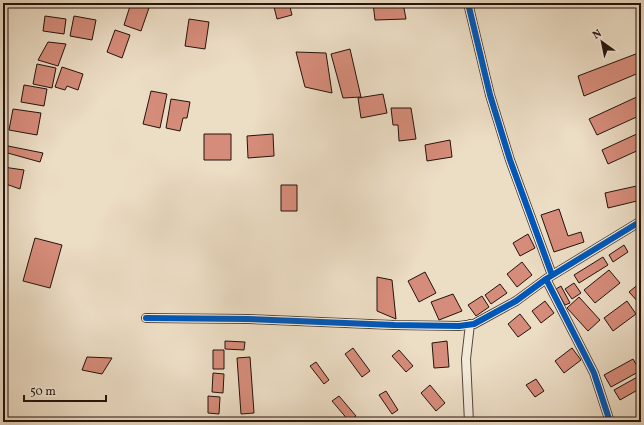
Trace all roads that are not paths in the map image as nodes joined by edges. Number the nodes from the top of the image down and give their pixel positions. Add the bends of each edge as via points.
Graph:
1 (468, 3) edge
2 (641, 221) edge
3 (549, 277) junction
4 (146, 318) dead end
5 (470, 324) junction
6 (470, 422) edge
7 (610, 422) edge

1 - 3 street via 490,95
2 - 3 street
3 - 5 street via 490,316
3 - 7 street via 594,373
4 - 5 street via 394,325
5 - 6 street via 466,359

